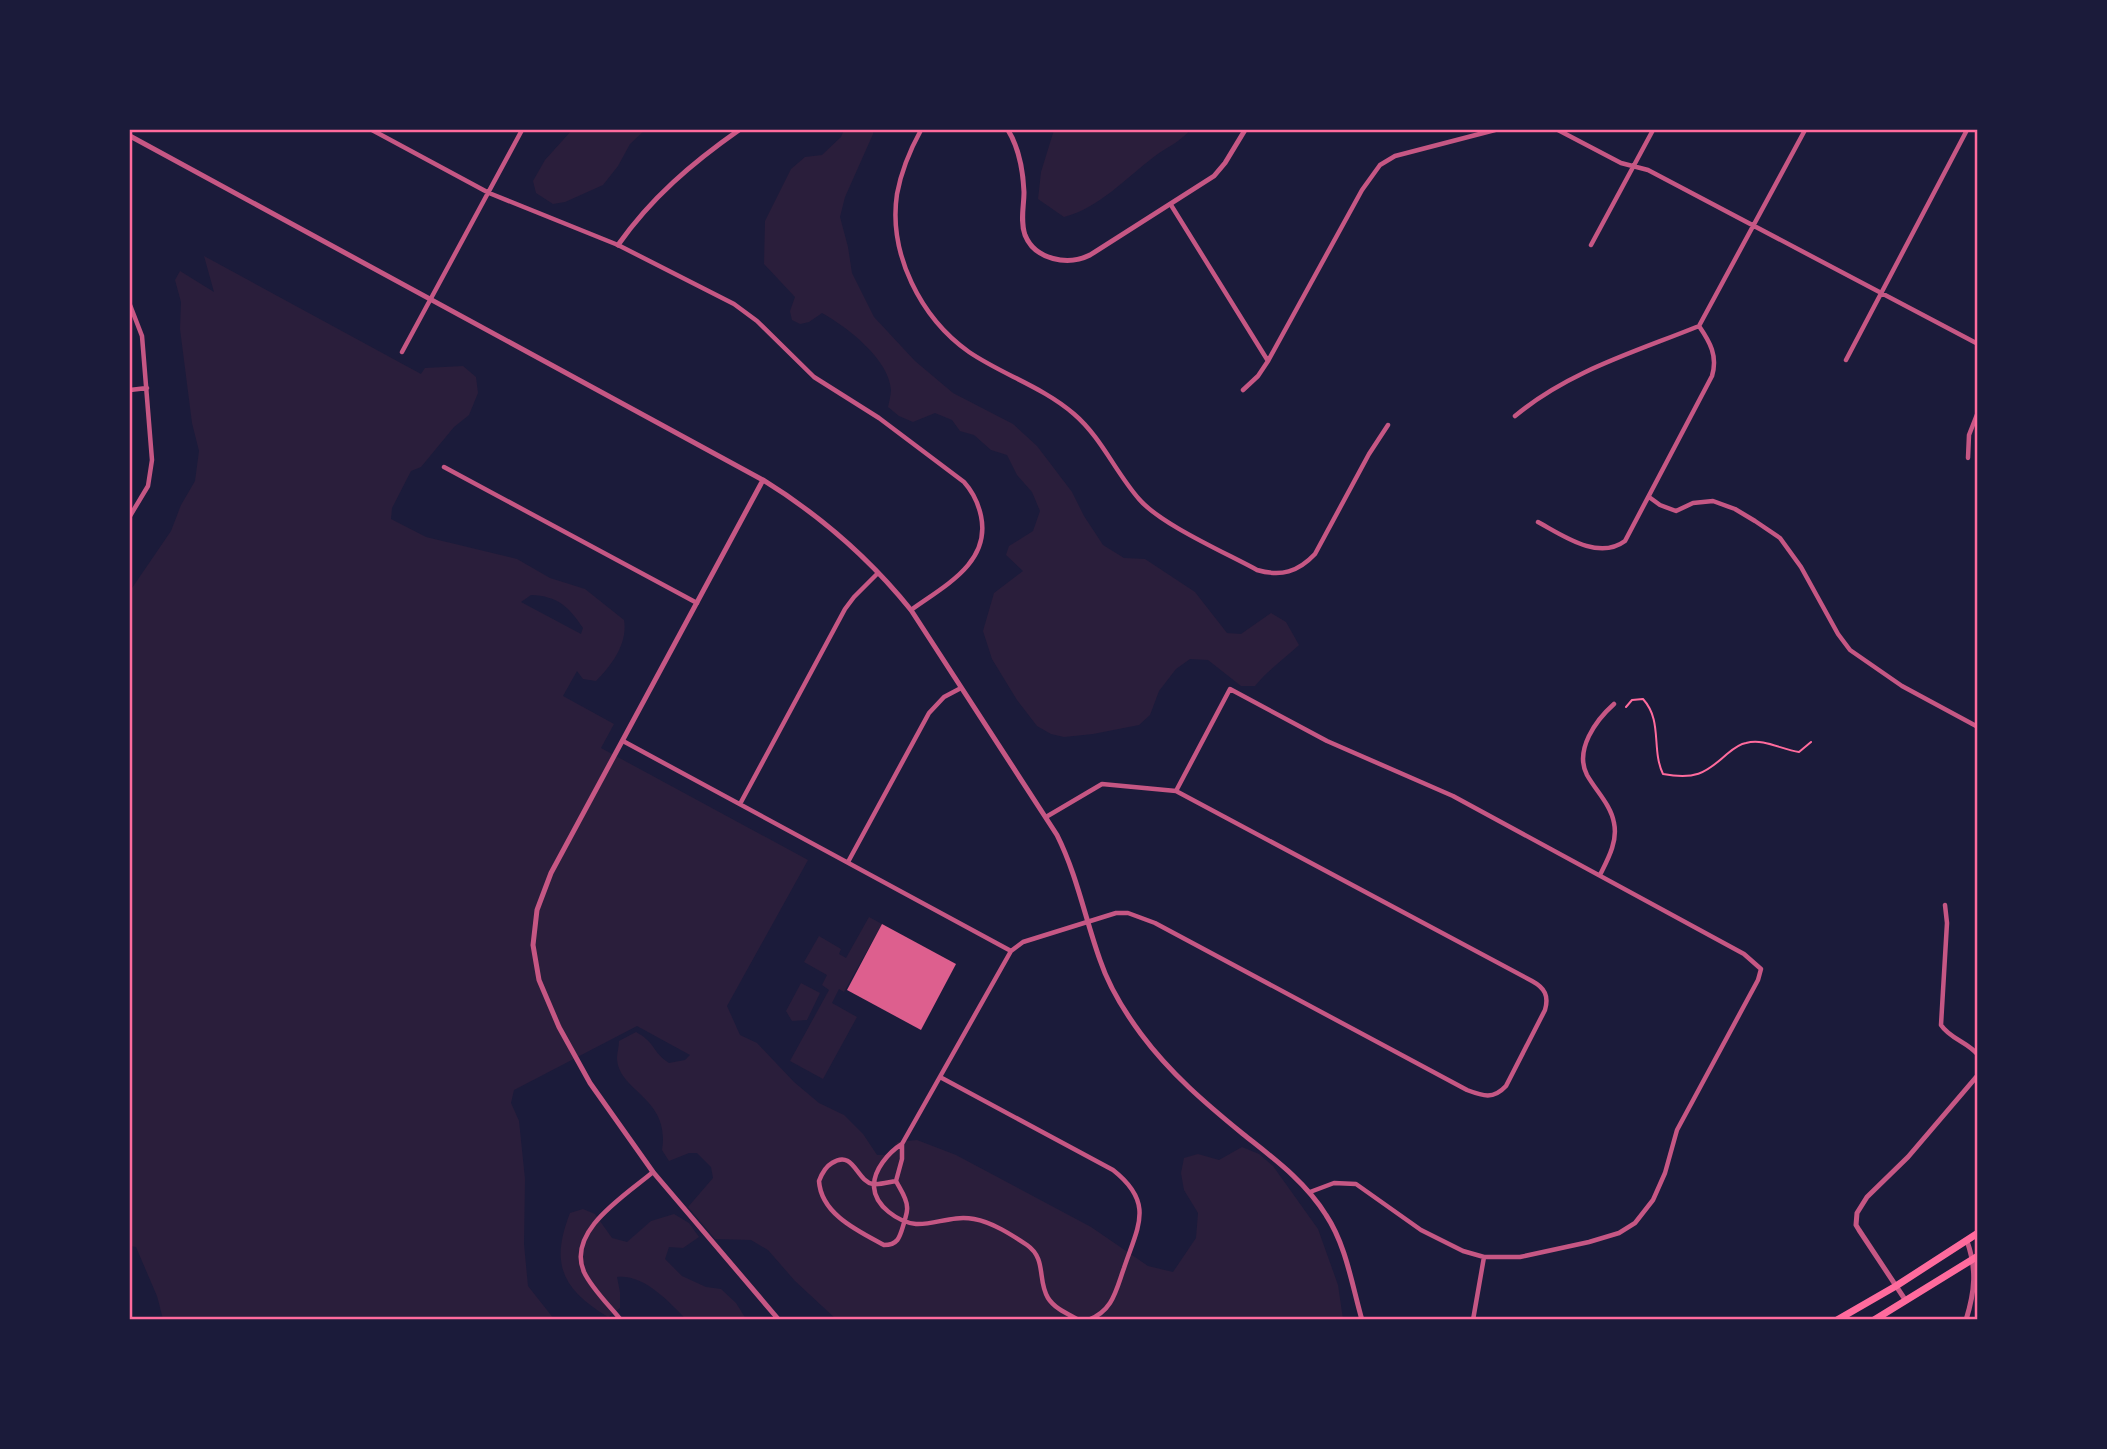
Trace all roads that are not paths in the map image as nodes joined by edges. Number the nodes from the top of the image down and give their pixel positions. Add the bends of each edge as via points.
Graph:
1 (372, 130) edge
2 (522, 130) edge
3 (739, 130) edge
4 (921, 130) edge
5 (1008, 130) edge
6 (1245, 130) edge
7 (1495, 130) edge
8 (1558, 130) edge
9 (1653, 130) edge
10 (1805, 130) edge
11 (1967, 130) edge
12 (130, 136) edge
13 (1634, 166) junction
14 (489, 193) junction
15 (1171, 205) junction
16 (1755, 225) junction
17 (618, 245) junction
18 (1591, 245) dead end
19 (1882, 294) junction
20 (430, 299) junction
21 (130, 305) edge
22 (1699, 326) junction
23 (1978, 344) edge
24 (402, 352) dead end
25 (1846, 360) dead end
26 (1268, 362) junction
27 (147, 388) junction
28 (130, 390) edge
29 (1243, 390) dead end
30 (1978, 412) edge
31 (1515, 416) dead end
32 (1388, 425) dead end
33 (1968, 458) dead end
34 (444, 467) dead end
35 (763, 480) junction
36 (1649, 497) junction
37 (130, 516) edge
38 (1538, 522) dead end
39 (878, 573) junction
40 (698, 603) junction
41 (911, 610) junction
42 (961, 688) junction
43 (1614, 704) dead end
44 (1978, 727) edge
45 (623, 741) junction
46 (1176, 791) junction
47 (740, 804) junction
48 (1046, 817) junction
49 (848, 862) junction
50 (1600, 875) junction
51 (1945, 905) dead end
52 (1087, 921) junction
53 (1011, 951) junction
54 (1978, 1055) edge
55 (1978, 1075) edge
56 (939, 1076) junction
57 (902, 1144) junction
58 (653, 1172) junction
59 (896, 1181) junction
60 (874, 1184) junction
61 (1310, 1192) junction
62 (904, 1220) junction
63 (1978, 1233) edge
64 (1967, 1241) junction
65 (1484, 1257) junction
66 (1975, 1257) edge
67 (1896, 1286) junction
68 (1906, 1301) junction
69 (621, 1320) edge
70 (779, 1320) edge
71 (1079, 1320) edge
72 (1088, 1320) edge
73 (1362, 1320) edge
74 (1473, 1320) edge
75 (1837, 1320) edge
76 (1874, 1320) edge
77 (1966, 1320) edge

1 - 14 street
2 - 14 street
3 - 17 street via 652,201
4 - 32 street via 904,170 896,211 899,244 918,296 959,344 1041,390 1075,415 1139,500 1160,517 1257,570 1283,574 1294,570 1315,554
5 - 15 street via 1019,158 1025,234 1050,257 1081,260
6 - 15 street via 1214,176
7 - 26 street via 1395,156 1370,176
8 - 13 street
9 - 13 street
10 - 16 street
11 - 19 street
12 - 20 street
13 - 16 street
13 - 18 street
14 - 17 street
14 - 20 street
15 - 26 street
16 - 19 street
16 - 22 street
17 - 41 street via 734,304 814,377 912,441 974,493 983,527 976,557 951,582
19 - 23 street
19 - 25 street
20 - 24 street
20 - 35 street
21 - 27 street via 142,335
22 - 31 street via 1568,379
22 - 36 street via 1711,346 1714,369
26 - 29 street
27 - 28 street
27 - 37 street via 151,474 144,496
30 - 33 street via 1969,435
34 - 40 street
35 - 39 street via 816,516
35 - 40 street
36 - 38 street via 1625,541 1610,548 1578,543
36 - 44 street via 1676,511 1713,501 1735,509 1780,538 1850,650 1902,686
39 - 41 street
39 - 47 street via 845,609
40 - 45 street
41 - 42 street
42 - 48 street
42 - 49 street via 929,713
43 - 50 street via 1600,717 1583,762 1615,823 1611,853
45 - 47 street
45 - 58 street via 547,883 537,910 533,945 545,997 572,1052 617,1125
46 - 48 street via 1102,784
46 - 50 street via 1230,689 1327,741 1453,796
46 - 52 street via 1540,985 1548,1000 1545,1010 1499,1094 1490,1097 1466,1090 1155,923 1128,913
47 - 49 street
48 - 52 street via 1068,856
49 - 53 street
50 - 65 street via 1744,954 1761,969 1758,980 1677,1130 1653,1200 1635,1223 1589,1242 1520,1257
51 - 54 street via 1940,1019 1944,1030
52 - 53 street via 1023,942
52 - 61 street via 1111,986 1160,1058 1177,1078
53 - 56 street
55 - 67 street via 1857,1213 1856,1225
56 - 57 street
56 - 72 street via 1101,1163 1133,1190 1140,1218 1138,1231 1113,1300
57 - 59 street
57 - 60 street via 890,1152
58 - 69 street via 595,1222 580,1247 585,1273
58 - 70 street
59 - 60 street
59 - 62 street via 907,1205
60 - 62 street via 883,1206
60 - 62 street via 845,1159 828,1165 820,1181 822,1197 830,1207 858,1231 884,1245 897,1241
61 - 65 street via 1334,1183 1356,1184 1421,1230
61 - 73 street via 1340,1243
62 - 71 street via 915,1224 946,1218 987,1222 1034,1251 1048,1298
63 - 64 main road
64 - 66 street
64 - 67 main road
65 - 74 street
66 - 68 main road
66 - 77 street via 1974,1292
67 - 68 street
67 - 75 main road
68 - 76 main road

